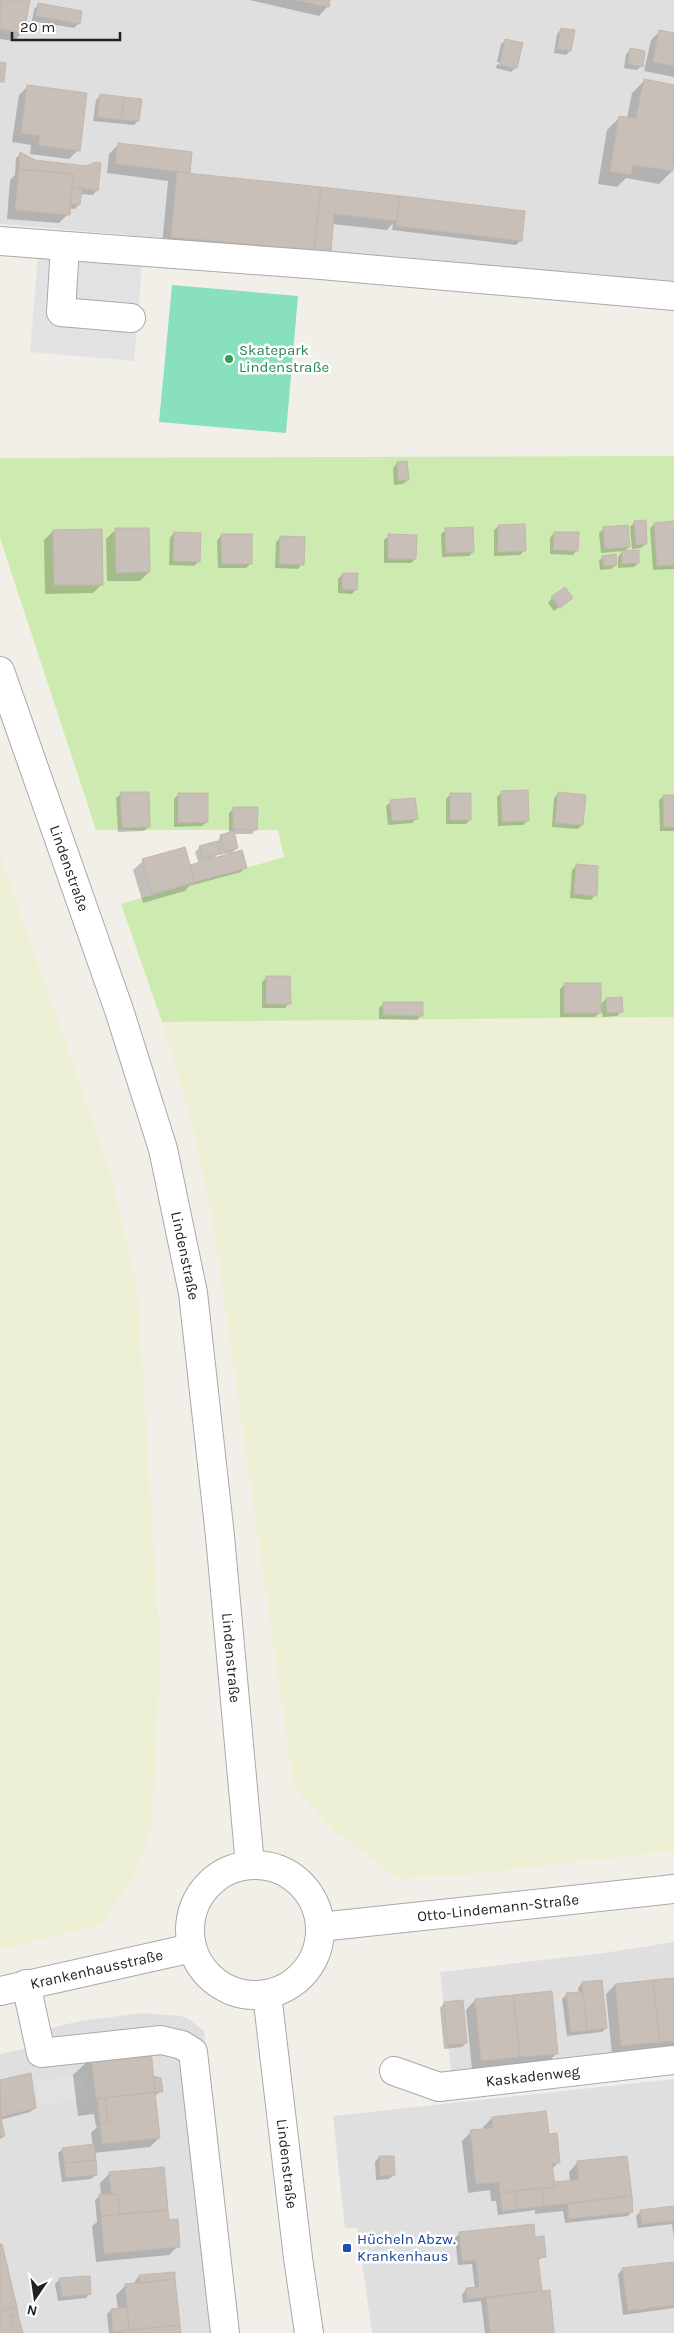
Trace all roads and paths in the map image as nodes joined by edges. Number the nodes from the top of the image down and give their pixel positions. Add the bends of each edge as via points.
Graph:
1 (0, 241) edge
2 (66, 246) junction
3 (674, 296) edge
4 (131, 318) dead end
5 (0, 671) edge
6 (6, 703) edge
7 (250, 1865) junction
8 (674, 1889) edge
9 (320, 1927) junction
10 (192, 1948) junction
11 (26, 1984) junction
12 (0, 1990) edge
13 (267, 1994) junction
14 (674, 2060) edge
15 (394, 2071) dead end
16 (225, 2333) edge
17 (309, 2333) edge

1 - 2 street
2 - 3 street
2 - 4 street via 61,312
5 - 6 street, Lindenstraße
6 - 7 street, Lindenstraße via 119,1010 162,1149 193,1293 220,1536
7 - 9 street via 271,1867 290,1875 316,1907
7 - 10 street via 228,1871 209,1884 196,1903 190,1925
8 - 9 street, Otto-Lindemann-Straße
9 - 13 street via 319,1945 312,1963 285,1988
10 - 11 street, Krankenhausstraße
10 - 13 street via 208,1975 221,1985 235,1992
11 - 12 street, Krankenhausstraße
11 - 16 street via 41,2053 161,2040 182,2045 193,2052
13 - 17 street, Lindenstraße
14 - 15 street, Kaskadenweg via 439,2087

